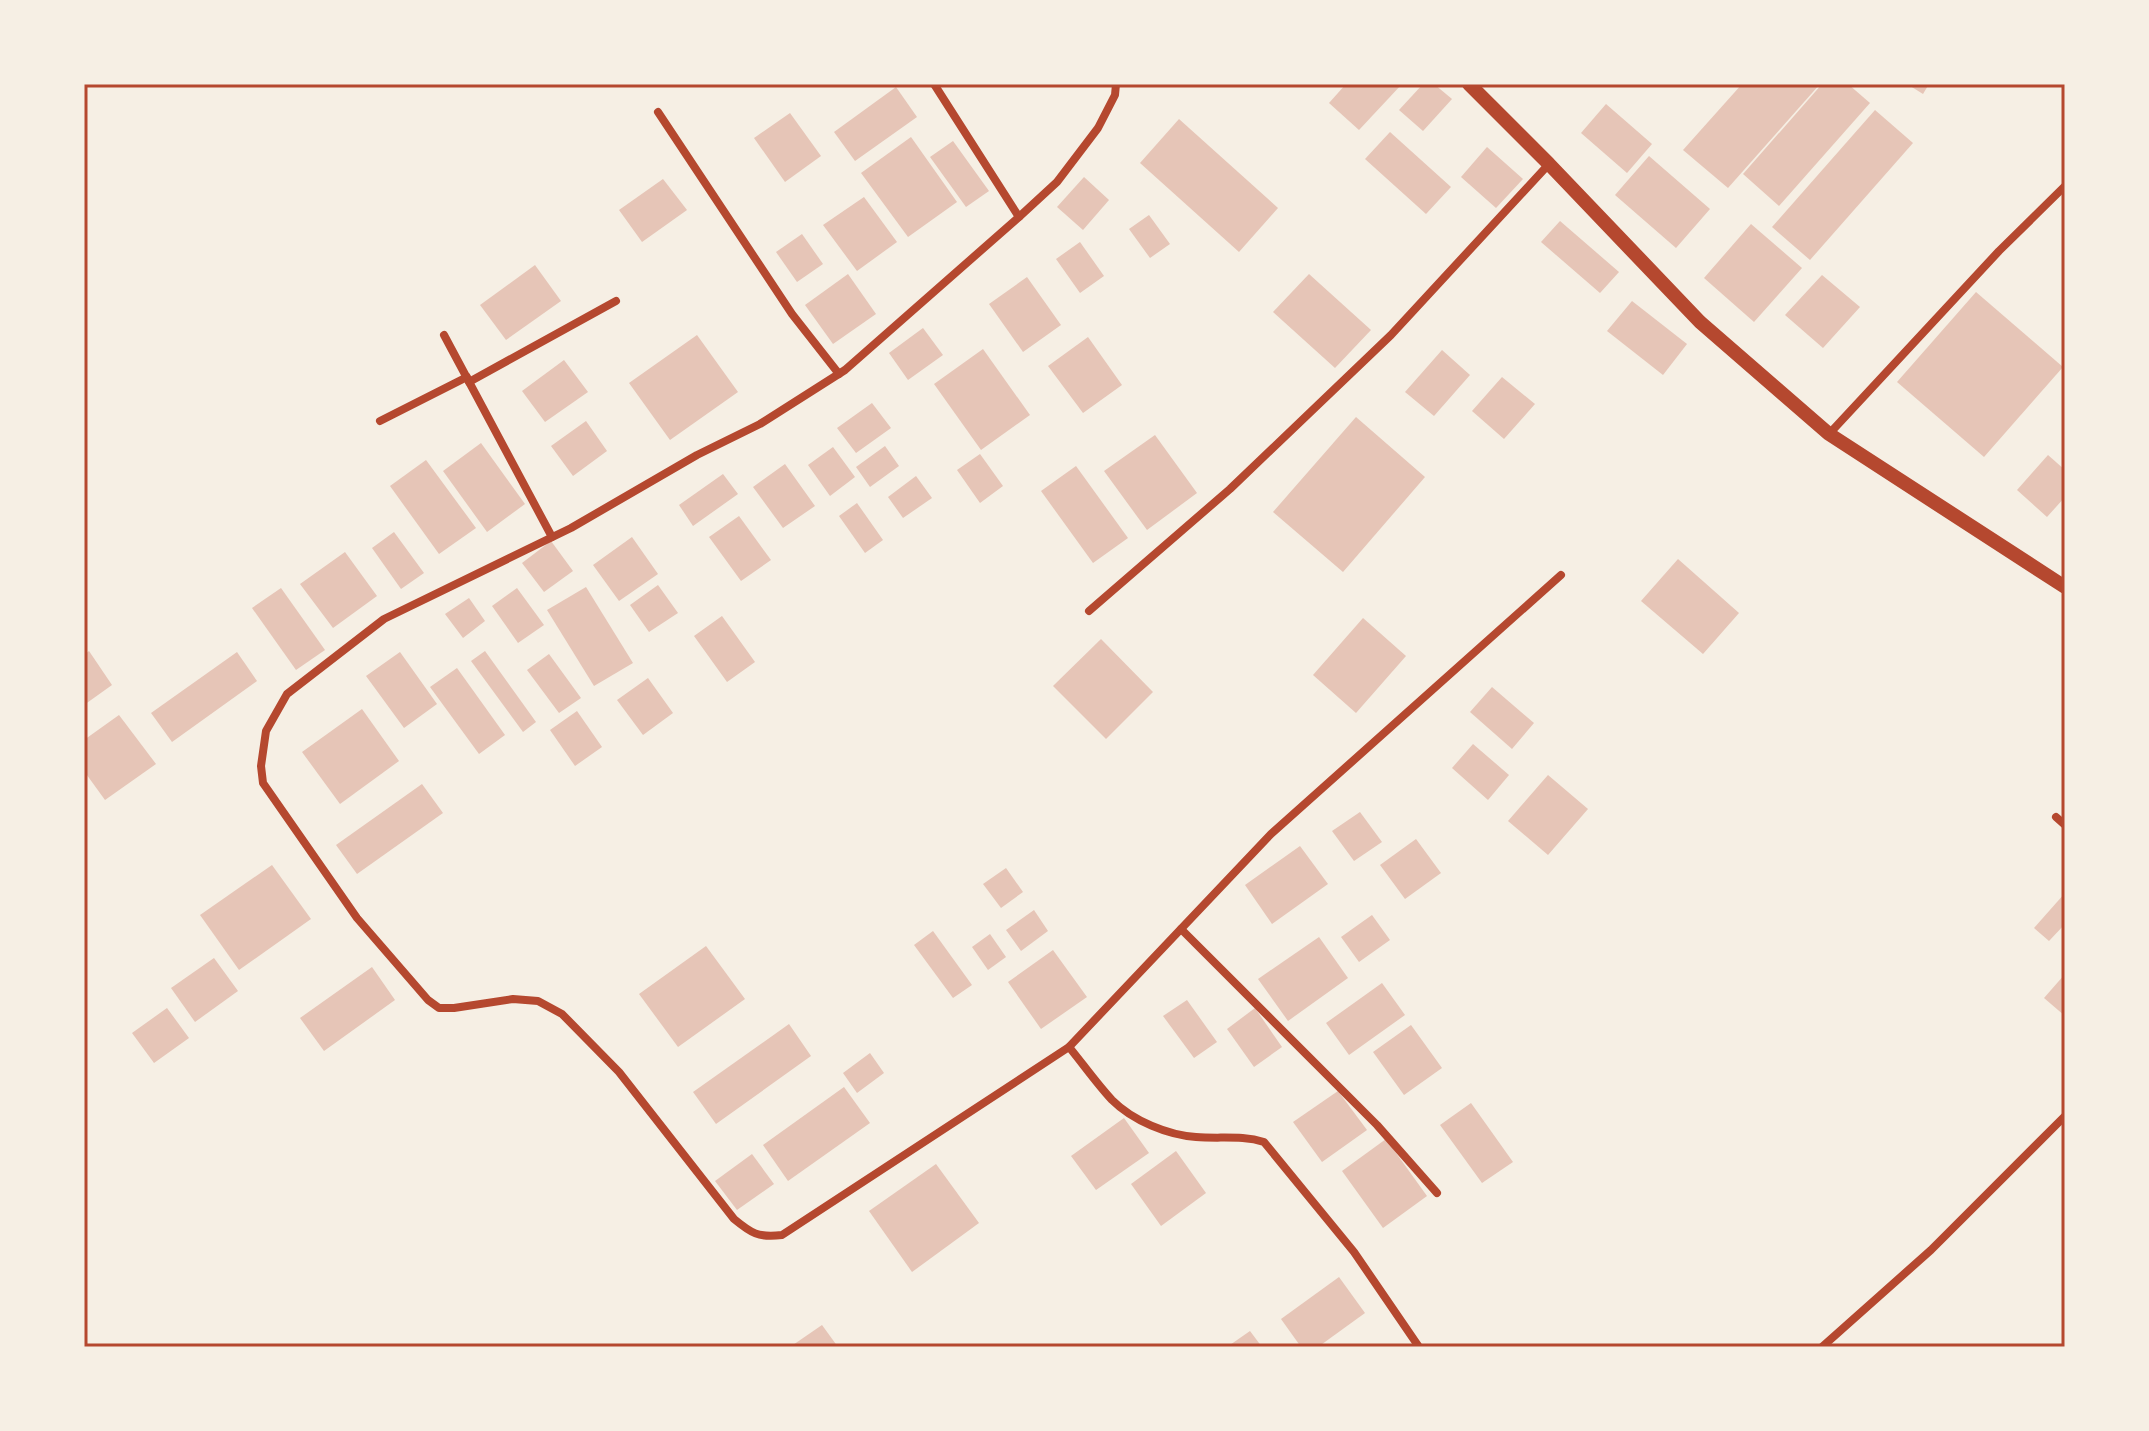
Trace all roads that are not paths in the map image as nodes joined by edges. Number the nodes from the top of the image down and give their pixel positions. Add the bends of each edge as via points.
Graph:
1 (934, 84) edge
2 (1116, 84) edge
3 (1469, 84) edge
4 (658, 112) dead end
5 (1549, 164) junction
6 (2065, 186) edge
7 (1019, 217) junction
8 (616, 301) dead end
9 (444, 335) dead end
10 (839, 374) junction
11 (468, 379) junction
12 (380, 421) dead end
13 (1829, 434) junction
14 (552, 537) junction
15 (1561, 575) dead end
16 (2065, 587) edge
17 (1089, 611) dead end
18 (2056, 817) dead end
19 (2065, 825) edge
20 (1181, 929) junction
21 (1069, 1047) junction
22 (2065, 1116) edge
23 (1437, 1193) dead end
24 (1416, 1344) edge
25 (1406, 1347) edge
26 (1822, 1347) edge

1 - 7 street
2 - 7 street via 1098,128 1057,182
3 - 5 street
4 - 10 street via 792,314
5 - 13 street via 1700,322
5 - 17 street via 1391,335 1230,489
6 - 13 street
7 - 10 street
8 - 11 street
9 - 11 street
10 - 14 street via 760,424
11 - 12 street
11 - 14 street
13 - 16 street
14 - 21 street via 384,619 287,694 266,731 263,783 357,918 428,1000 439,1008 538,1001 562,1014 619,1072 734,1219 751,1233 768,1237 782,1235
15 - 20 street via 1271,834
18 - 19 street
20 - 21 street
20 - 23 street via 1377,1125
21 - 24 street via 1114,1102 1160,1130 1264,1142 1354,1252
22 - 26 street via 1931,1250
24 - 25 street

